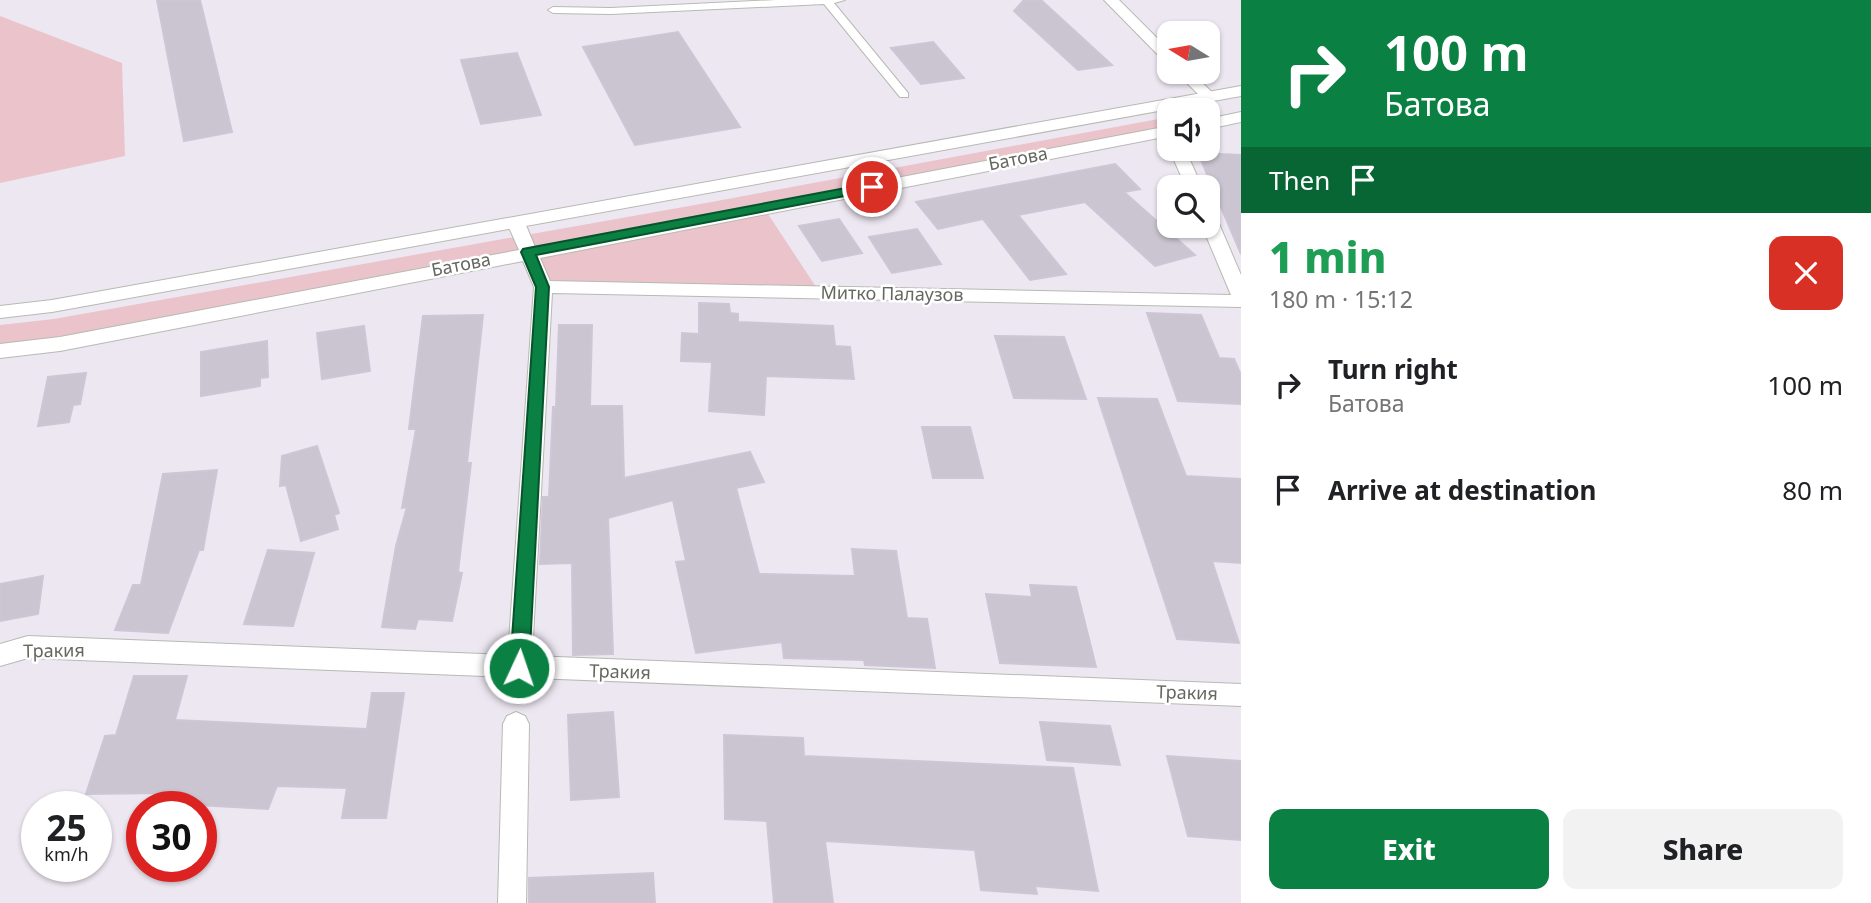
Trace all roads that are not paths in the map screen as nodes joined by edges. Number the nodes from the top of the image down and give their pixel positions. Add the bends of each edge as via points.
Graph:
1 (826, 0) edge
2 (840, 0) edge
3 (1111, 0) edge
4 (553, 10) dead end
5 (1157, 46) edge
6 (1195, 84) edge
7 (1241, 91) edge
8 (904, 95) dead end
9 (1209, 97) junction
10 (1241, 117) edge
11 (1220, 121) edge
12 (1157, 133) edge
13 (516, 223) junction
14 (1216, 238) edge
15 (528, 252) junction
16 (542, 287) junction
17 (1241, 296) edge
18 (1241, 301) edge
19 (0, 312) edge
20 (0, 351) edge
21 (0, 655) edge
22 (519, 668) junction
23 (1241, 695) edge
24 (516, 724) dead end
25 (512, 903) edge

1 - 2 lane
1 - 4 lane
1 - 8 lane
3 - 5 street
6 - 9 street
7 - 9 street
9 - 13 street
10 - 11 street
12 - 15 street, Батова
13 - 15 street
13 - 19 street
14 - 17 street
15 - 16 street
15 - 20 street, Батова via 60,344
16 - 18 street, Митко Палаузов
16 - 22 street
21 - 22 street, Тракия via 28,647
22 - 23 street, Тракия
24 - 25 street

